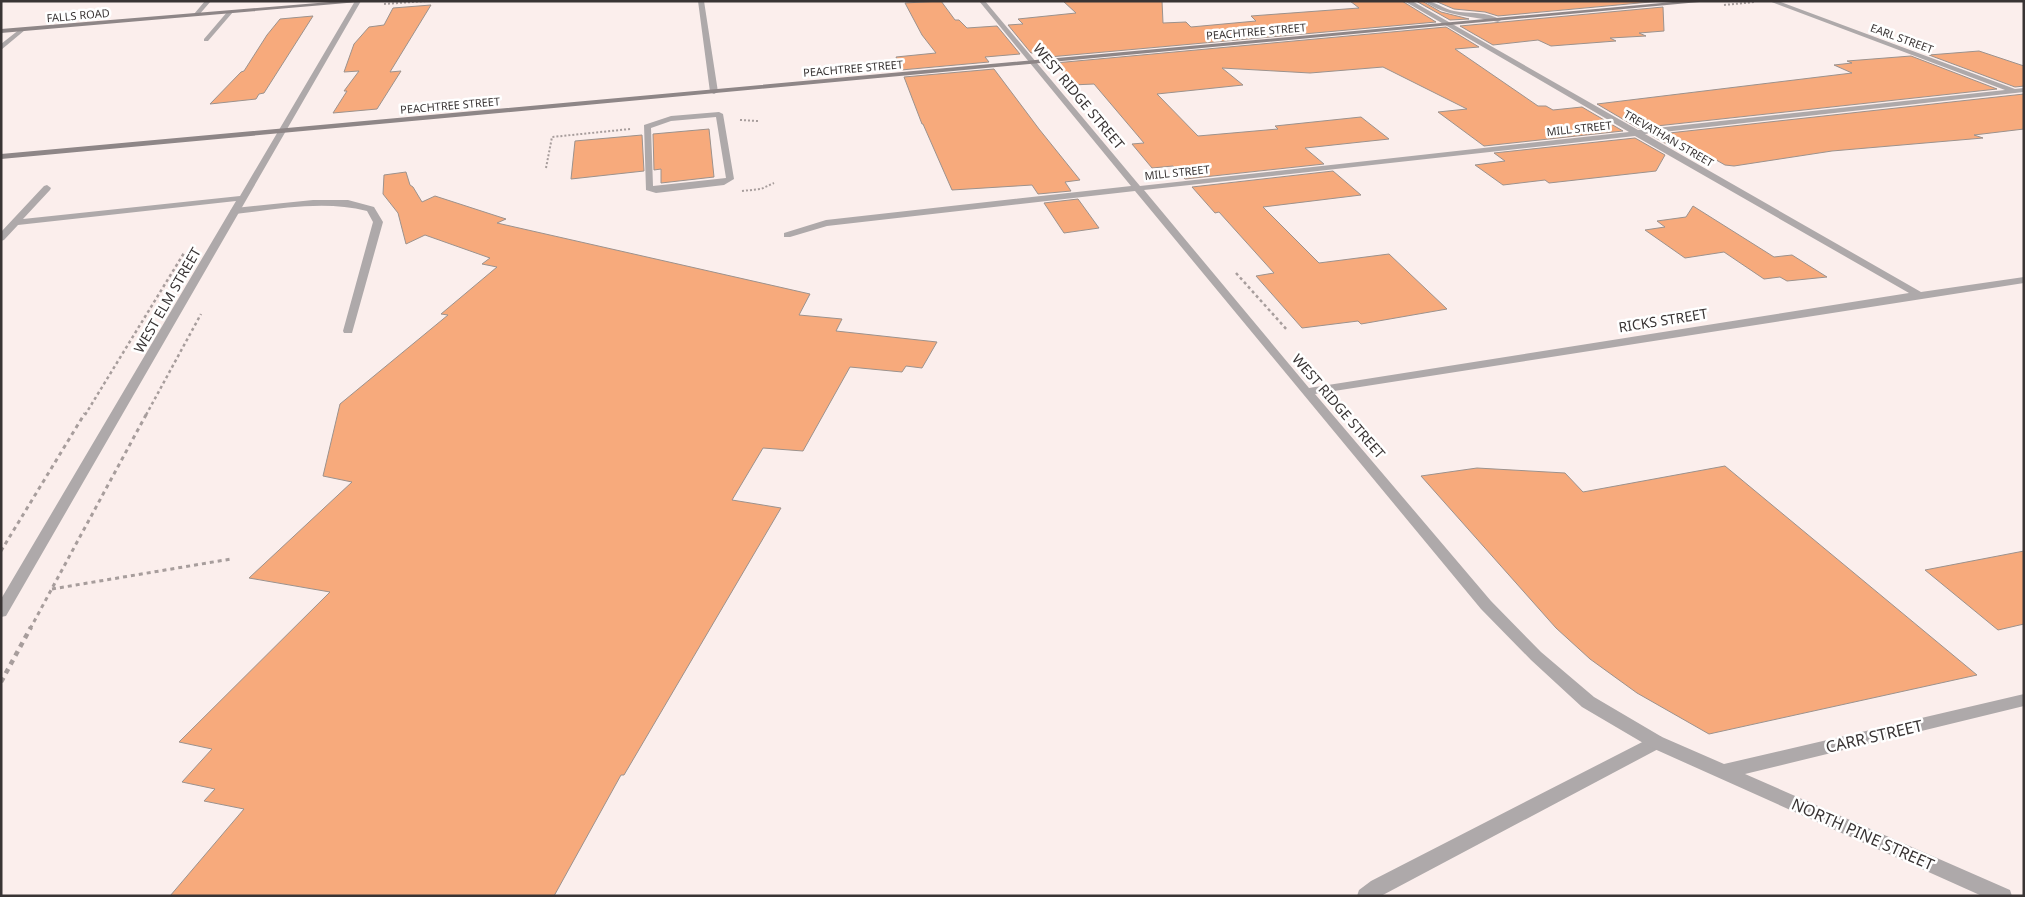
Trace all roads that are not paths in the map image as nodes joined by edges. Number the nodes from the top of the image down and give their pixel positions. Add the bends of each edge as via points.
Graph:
1 (208, 1) edge
2 (367, 1) edge
3 (701, 1) edge
4 (982, 1) edge
5 (1407, 1) edge
6 (1426, 1) edge
7 (1707, 1) edge
8 (1772, 1) edge
9 (357, 2) edge
10 (230, 12) junction
11 (196, 15) junction
12 (1498, 20) junction
13 (1448, 25) junction
14 (22, 30) junction
15 (1, 31) edge
16 (206, 40) dead end
17 (1, 48) edge
18 (1032, 62) junction
19 (714, 92) junction
20 (2021, 92) edge
21 (719, 114) joint
22 (281, 131) junction
23 (1637, 133) junction
24 (1, 157) edge
25 (47, 188) dead end
26 (1137, 188) junction
27 (242, 198) junction
28 (235, 211) junction
29 (15, 223) junction
30 (787, 235) dead end
31 (1, 238) edge
32 (2024, 280) edge
33 (1919, 295) junction
34 (348, 331) dead end
35 (1307, 392) junction
36 (1, 612) edge
37 (2024, 700) edge
38 (1656, 742) junction
39 (1723, 772) junction
40 (1366, 896) edge
41 (2003, 896) edge

1 - 11 street
2 - 9 main road, FALLS ROAD
3 - 19 street
4 - 18 street, WEST RIDGE STREET
5 - 13 street, TREVATHAN STREET
6 - 12 street via 1451,13 1480,14
7 - 12 main road, PEACHTREE STREET
8 - 20 street, EARL STREET
9 - 10 main road, FALLS ROAD
9 - 22 street, WEST ELM STREET
10 - 11 main road, FALLS ROAD
10 - 16 street
11 - 14 main road, FALLS ROAD
12 - 13 main road, PEACHTREE STREET
13 - 18 main road, PEACHTREE STREET
13 - 23 street, TREVATHAN STREET
14 - 15 main road, FALLS ROAD
14 - 17 street
18 - 19 main road, PEACHTREE STREET
18 - 26 street, WEST RIDGE STREET
19 - 22 main road, PEACHTREE STREET
20 - 23 street, MILL STREET
21 - 21 street via 652,123 647,128 648,188 666,189 730,179
22 - 24 main road, PEACHTREE STREET
22 - 27 street, WEST ELM STREET
23 - 26 street, MILL STREET
23 - 33 street, TREVATHAN STREET
25 - 29 street
26 - 30 street, MILL STREET via 826,223
26 - 35 street, WEST RIDGE STREET
27 - 28 street, WEST ELM STREET
27 - 29 street
28 - 34 street via 313,203 348,203 372,209 378,222
28 - 36 street, WEST ELM STREET
29 - 31 street
32 - 33 street, RICKS STREET
33 - 35 street, RICKS STREET
35 - 38 street, WEST RIDGE STREET via 1486,605 1536,656 1588,702
37 - 39 street, CARR STREET
38 - 39 street, WEST RIDGE STREET
38 - 40 street
39 - 41 street, NORTH PINE STREET

